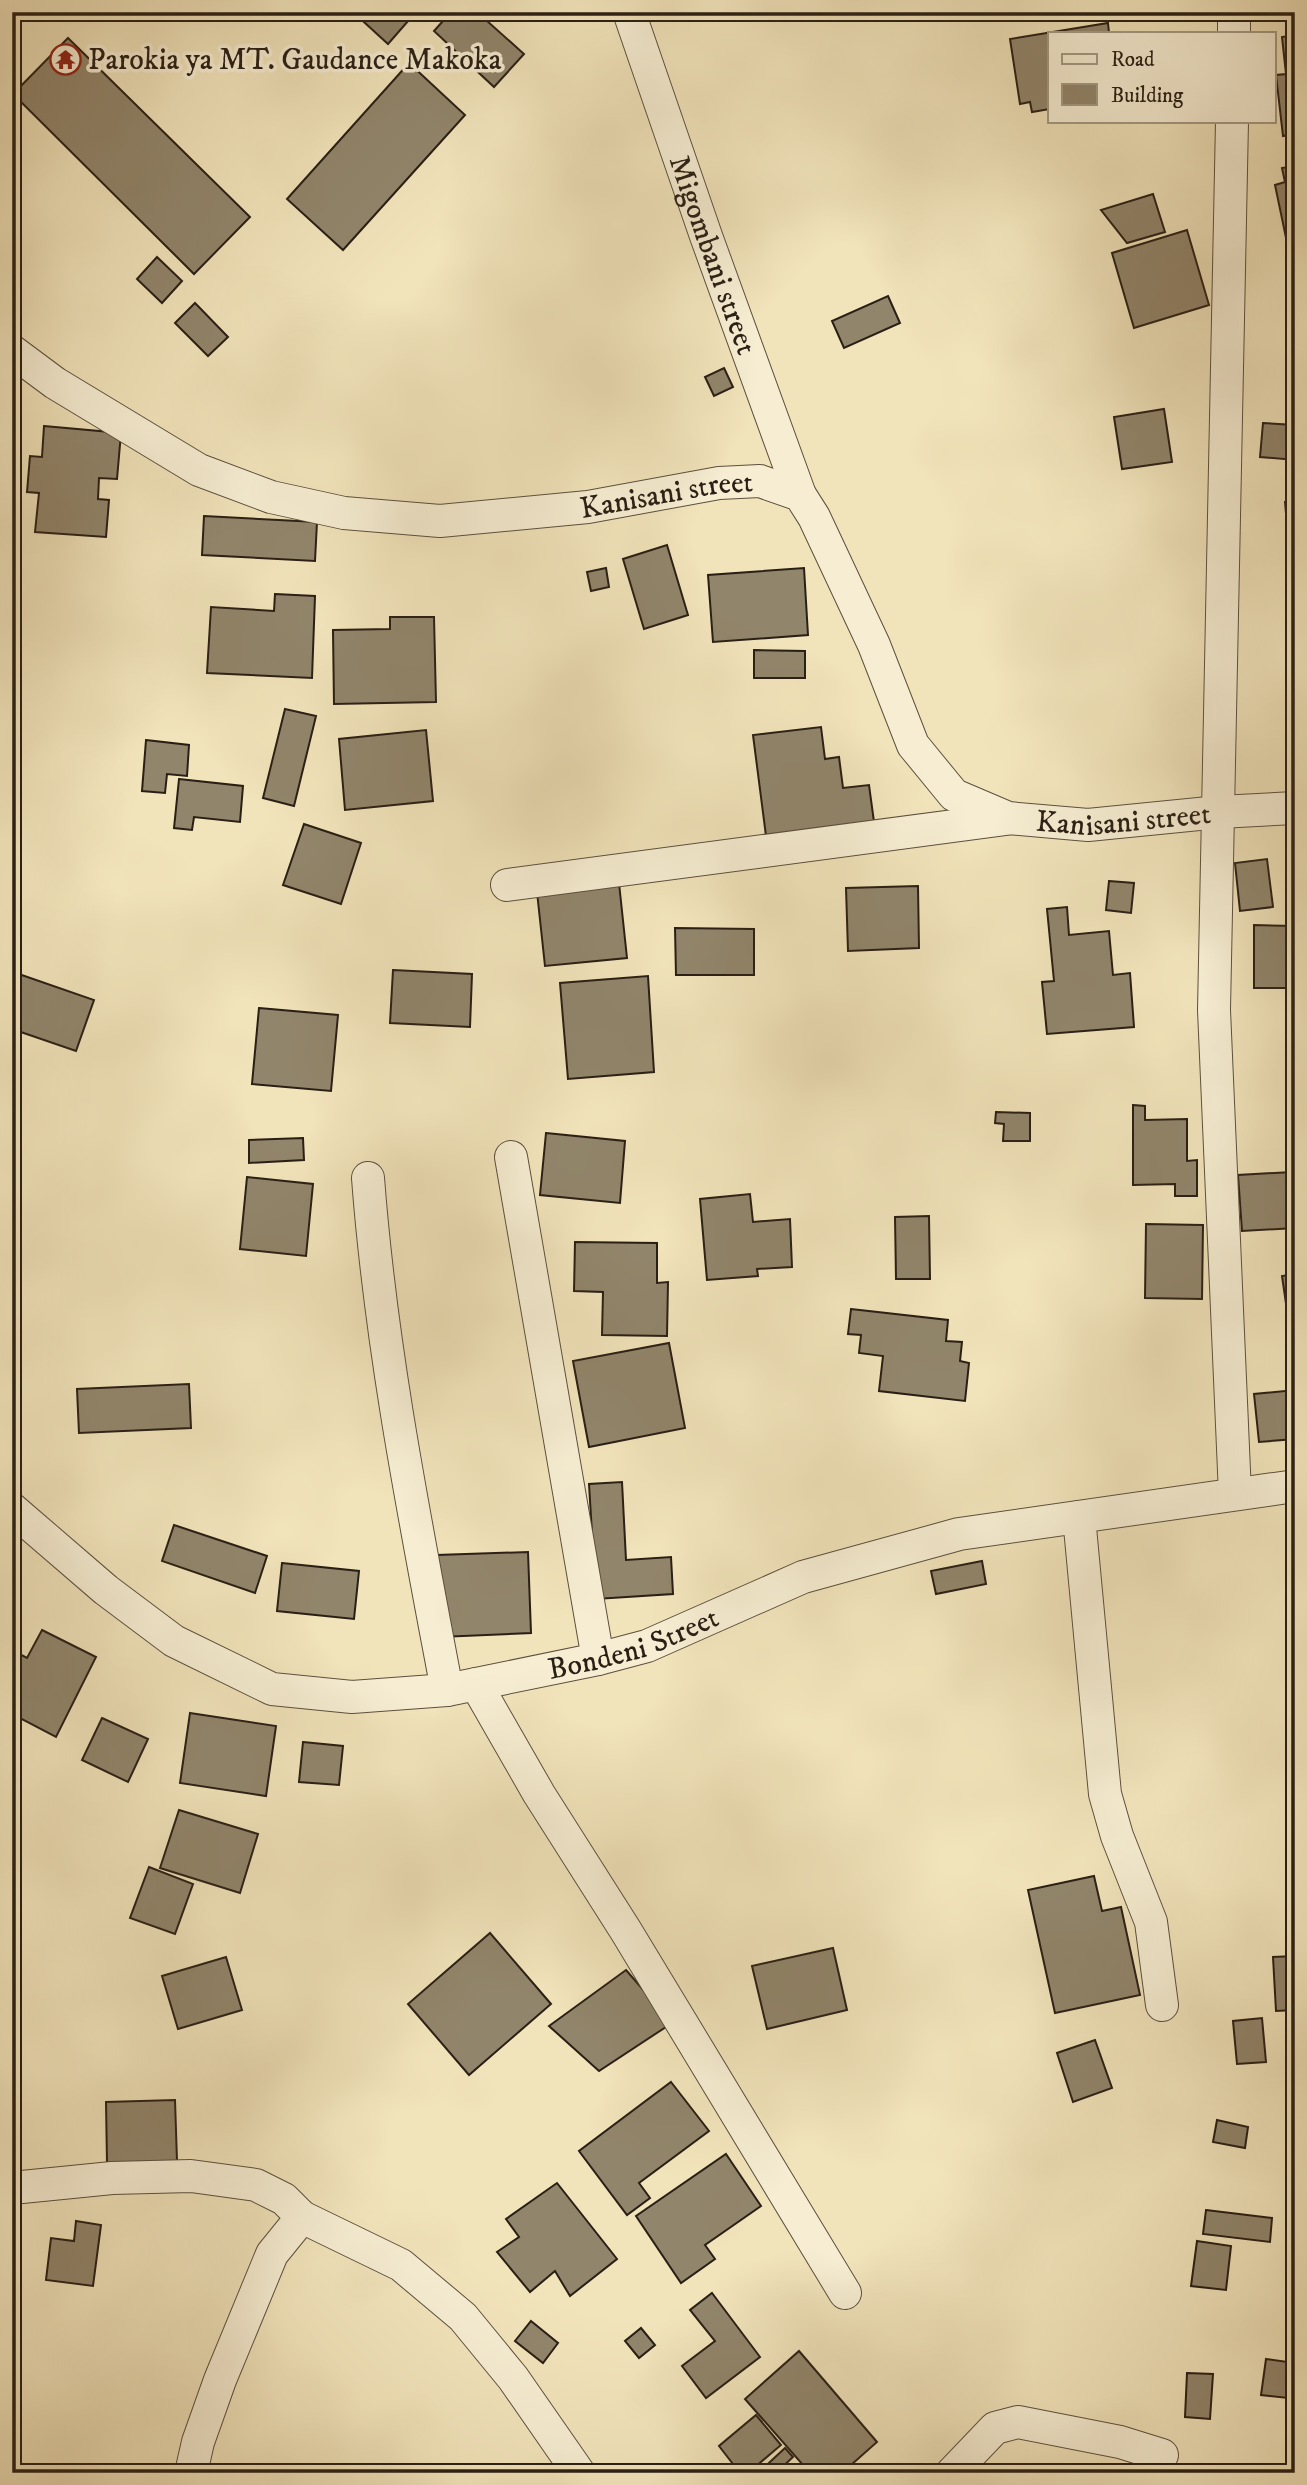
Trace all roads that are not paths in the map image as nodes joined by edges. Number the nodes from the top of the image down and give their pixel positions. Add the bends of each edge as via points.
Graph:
1 (629, 12) edge
2 (1234, 12) edge
3 (1234, 32) edge
4 (1232, 122) edge
5 (12, 351) edge
6 (800, 495) junction
7 (1295, 808) edge
8 (1219, 812) junction
9 (1007, 818) junction
10 (507, 885) dead end
11 (511, 1157) dead end
12 (368, 1178) dead end
13 (1295, 1486) edge
14 (1235, 1494) junction
15 (12, 1509) edge
16 (1079, 1517) junction
17 (598, 1659) junction
18 (462, 1687) junction
19 (1162, 2006) dead end
20 (12, 2188) edge
21 (302, 2217) junction
22 (845, 2293) dead end
23 (1162, 2455) dead end
24 (191, 2473) edge
25 (579, 2473) edge
26 (952, 2473) edge

1 - 6 street, Migombani street
2 - 3 street
4 - 8 street
5 - 6 street, Kanisani street via 55,383 200,470 271,497 344,513 440,521 588,507 719,483 760,481
6 - 9 street, Kanisani street via 874,645 913,745 954,794
7 - 8 street, Kanisani street
8 - 9 street, Kanisani street via 1088,825
8 - 14 street via 1214,1010
9 - 10 street
11 - 17 street
12 - 18 street via 373,1252 395,1403
13 - 14 street, Bondeni Street
14 - 16 street, Bondeni Street
15 - 18 street, Bondeni Street via 174,1641 272,1689 352,1697
16 - 17 street, Bondeni Street via 959,1534 803,1577 647,1646
16 - 19 street via 1105,1794 1150,1923
17 - 18 street, Bondeni Street
18 - 22 street via 539,1794 626,1931
20 - 21 street via 191,2176 256,2185 285,2199
21 - 24 street via 272,2254 220,2380
21 - 25 street via 401,2265 463,2317 513,2378
23 - 26 street via 1017,2421 995,2428

